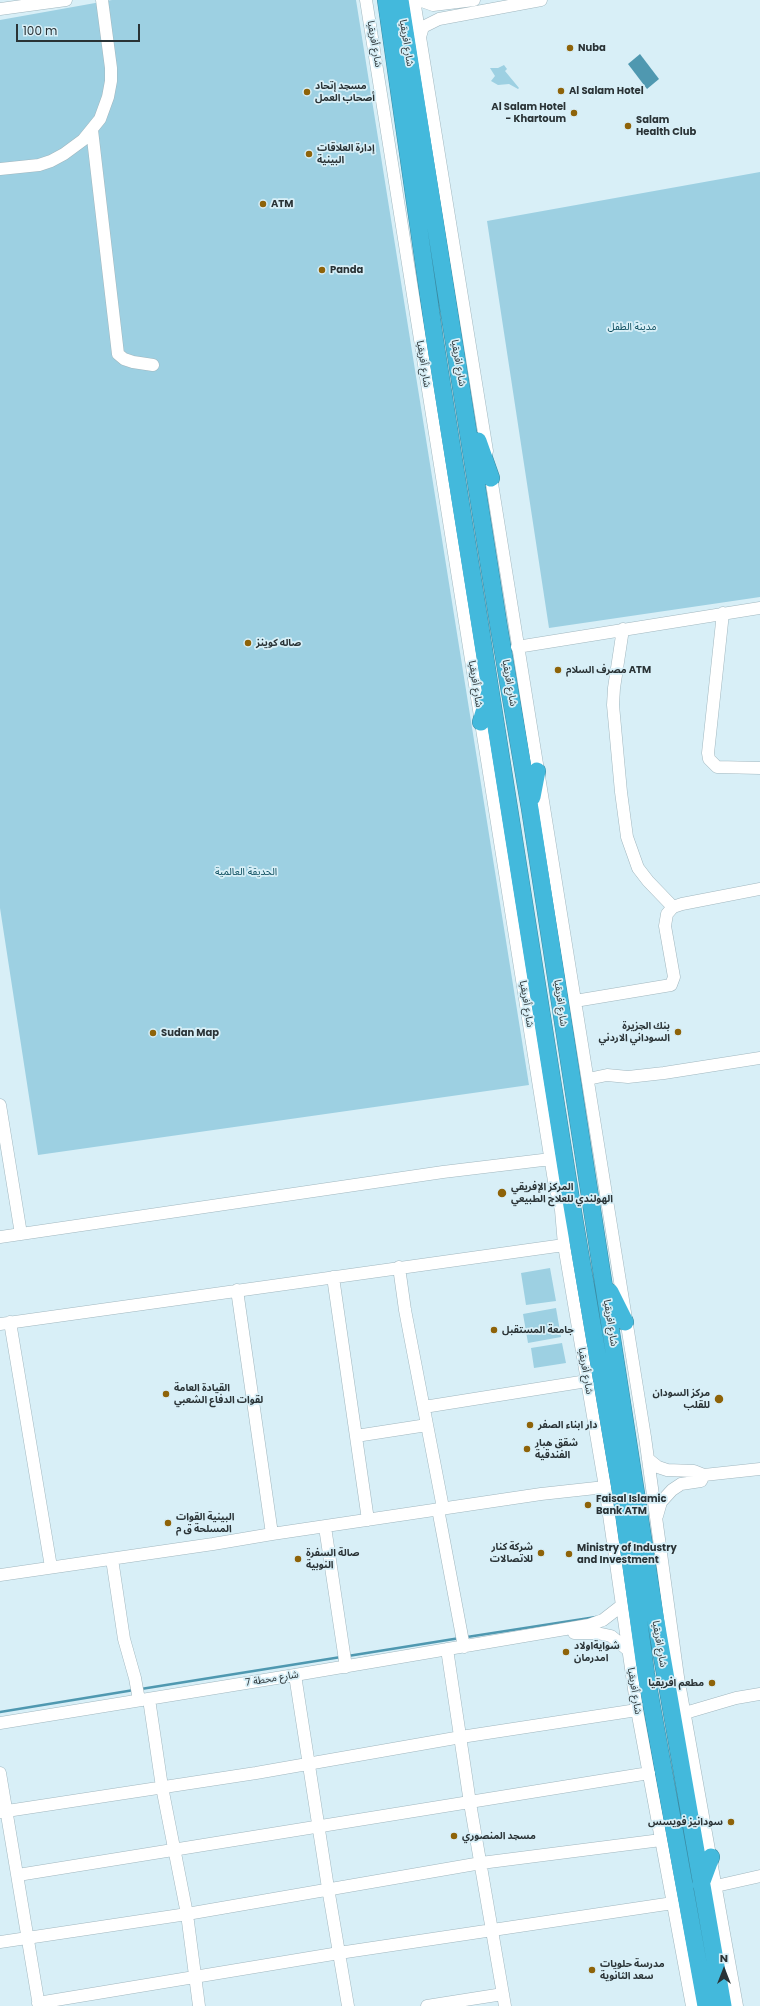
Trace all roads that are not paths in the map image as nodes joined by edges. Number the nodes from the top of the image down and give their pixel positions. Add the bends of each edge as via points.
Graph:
1 (66, 0) edge
2 (102, 0) edge
3 (366, 0) edge
4 (386, 0) edge
5 (400, 0) edge
6 (414, 0) edge
7 (419, 0) edge
8 (474, 0) edge
9 (541, 0) edge
10 (0, 9) edge
11 (420, 38) junction
12 (92, 130) junction
13 (0, 169) edge
14 (153, 365) dead end
15 (465, 403) junction
16 (491, 478) junction
17 (760, 608) edge
18 (723, 613) junction
19 (624, 629) junction
20 (517, 647) junction
21 (491, 688) junction
22 (481, 722) junction
23 (760, 768) edge
24 (538, 771) junction
25 (530, 809) junction
26 (760, 889) edge
27 (673, 907) junction
28 (556, 972) junction
29 (538, 987) junction
30 (567, 1003) junction
31 (542, 1010) junction
32 (760, 1058) edge
33 (588, 1079) junction
34 (0, 1105) edge
35 (2, 1136) edge
36 (551, 1159) junction
37 (567, 1208) junction
38 (21, 1234) junction
39 (0, 1237) edge
40 (564, 1245) junction
41 (399, 1267) junction
42 (333, 1276) junction
43 (602, 1277) junction
44 (237, 1290) junction
45 (626, 1322) junction
46 (5, 1323) edge
47 (587, 1381) junction
48 (424, 1407) junction
49 (427, 1425) junction
50 (356, 1436) junction
51 (648, 1459) junction
52 (760, 1469) edge
53 (704, 1475) junction
54 (605, 1487) junction
55 (440, 1509) junction
56 (656, 1519) junction
57 (368, 1520) junction
58 (325, 1527) junction
59 (272, 1534) junction
60 (112, 1558) junction
61 (51, 1567) junction
62 (0, 1575) edge
63 (621, 1606) junction
64 (545, 1633) junction
65 (464, 1647) junction
66 (447, 1650) junction
67 (628, 1650) junction
68 (346, 1667) junction
69 (295, 1676) junction
70 (760, 1694) edge
71 (144, 1700) junction
72 (637, 1710) junction
73 (685, 1713) junction
74 (0, 1723) edge
75 (461, 1737) junction
76 (308, 1763) junction
77 (0, 1772) edge
78 (649, 1773) junction
79 (162, 1787) junction
80 (653, 1795) junction
81 (470, 1802) junction
82 (670, 1810) junction
83 (3, 1812) edge
84 (319, 1827) junction
85 (661, 1840) junction
86 (174, 1849) junction
87 (711, 1858) joint
88 (481, 1863) junction
89 (18, 1875) junction
90 (760, 1876) edge
91 (708, 1885) junction
92 (328, 1888) junction
93 (673, 1903) junction
94 (186, 1914) junction
95 (493, 1930) junction
96 (28, 1939) junction
97 (0, 1942) edge
98 (339, 1953) junction
99 (194, 1978) junction
100 (504, 2000) edge
101 (39, 2004) edge
102 (199, 2006) edge
103 (348, 2006) edge
104 (427, 2006) edge
105 (692, 2006) edge
106 (706, 2006) edge
107 (723, 2006) edge
108 (737, 2006) edge

1 - 10 street
2 - 12 street via 111,82 104,109
3 - 22 street, شارع أفريقيا
4 - 21 highway, شارع افريقيا via 435,341
5 - 15 highway, شارع افريقيا
6 - 11 street
7 - 8 street via 433,5
9 - 11 street via 439,19 423,26
11 - 16 street
12 - 13 street via 72,148 51,161 39,165
12 - 14 street via 118,354 133,362
15 - 16 highway
15 - 25 highway, شارع افريقيا
16 - 20 street
17 - 18 street
18 - 19 street
18 - 23 street via 709,759 717,767
19 - 20 street
19 - 27 street via 613,705 627,836 638,868
20 - 24 street
21 - 22 highway
21 - 29 highway, شارع افريقيا
22 - 36 street, شارع أفريقيا
24 - 25 highway
24 - 30 street
25 - 28 highway, شارع افريقيا
26 - 27 street
27 - 30 street via 664,921 674,977 671,985
28 - 29 highway
28 - 30 highway, شارع افريقيا
29 - 31 highway, شارع افريقيا
30 - 31 highway
30 - 33 street
30 - 43 highway, شارع افريقيا
31 - 37 highway, شارع افريقيا
32 - 33 street via 657,1074 628,1077 607,1075
33 - 45 street
34 - 35 street
35 - 38 street
36 - 37 street, شارع أفريقيا
36 - 38 street via 428,1174
37 - 40 street, شارع أفريقيا
37 - 82 highway, شارع افريقيا via 621,1494 646,1674
38 - 39 street
40 - 41 street
40 - 47 street, شارع أفريقيا
41 - 42 street
41 - 48 street
42 - 44 street
42 - 50 street
43 - 45 highway
43 - 91 highway, شارع افريقيا via 655,1616
44 - 46 street
44 - 59 street
45 - 51 street
46 - 61 street
47 - 48 street
47 - 54 street, شارع أفريقيا
48 - 49 street
49 - 50 street
49 - 55 street
50 - 57 street
51 - 53 street via 667,1470 694,1471
51 - 56 street
52 - 53 street
53 - 56 street via 701,1481 681,1484 668,1493 658,1508
54 - 55 street
54 - 63 street, شارع أفريقيا
55 - 57 street
55 - 65 street
56 - 73 street
57 - 58 street
58 - 59 street
58 - 68 street
59 - 60 street
60 - 61 street
60 - 71 street via 124,1639
61 - 62 street
63 - 64 street via 595,1623
63 - 67 street, شارع أفريقيا
64 - 65 street, شارع محطة 7
64 - 67 street via 604,1634 611,1636
65 - 66 street, شارع محطة 7
66 - 68 street, شارع محطة 7
66 - 75 street
67 - 72 street, شارع أفريقيا
68 - 69 street, شارع محطة 7
69 - 71 street, شارع محطة 7
69 - 76 street
70 - 73 street via 736,1698
71 - 74 street, شارع محطة 7
71 - 79 street
72 - 75 street
72 - 78 street, شارع أفريقيا
73 - 87 street
75 - 76 street
75 - 81 street
76 - 79 street
76 - 84 street
77 - 83 street
78 - 80 street, شارع أفريقيا
78 - 81 street
79 - 83 street
79 - 86 street
80 - 82 highway
80 - 85 street, شارع أفريقيا
81 - 84 street
81 - 88 street
82 - 106 highway, شارع افريقيا
83 - 89 street
84 - 86 street
84 - 92 street
85 - 88 street
85 - 93 street, شارع أفريقيا
86 - 89 street
86 - 94 street
87 - 91 highway
88 - 92 street
88 - 95 street
89 - 96 street
90 - 91 street
91 - 107 highway, شارع افريقيا
91 - 108 street
92 - 94 street
92 - 98 street
93 - 95 street
93 - 105 street, شارع أفريقيا
94 - 96 street
94 - 99 street
95 - 98 street
95 - 100 street
96 - 97 street
96 - 101 street
98 - 99 street
98 - 103 street
99 - 101 street
99 - 102 street
100 - 104 street

